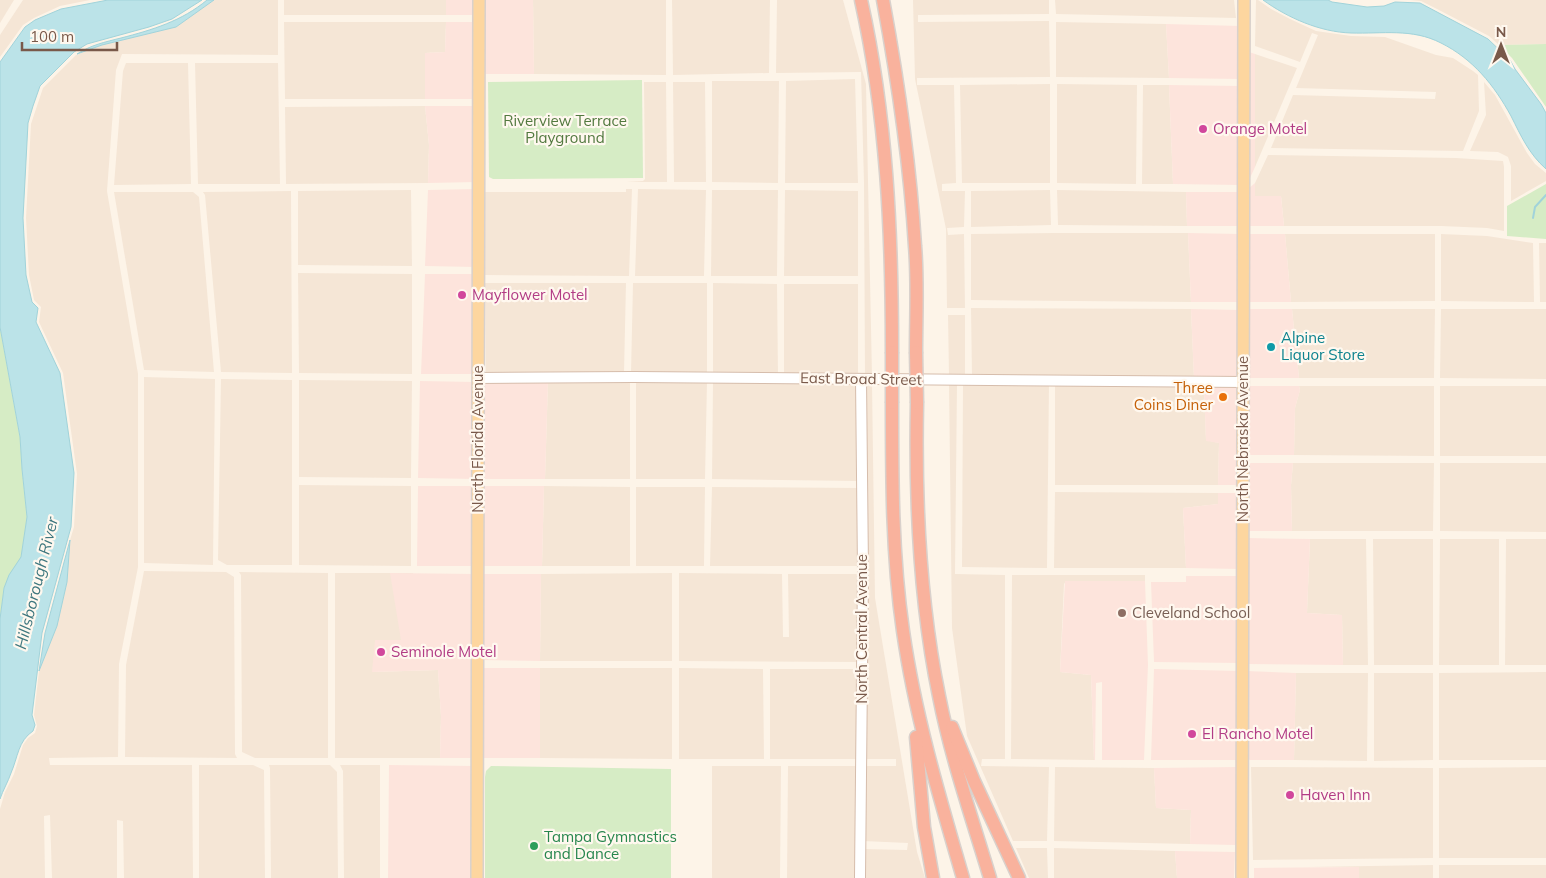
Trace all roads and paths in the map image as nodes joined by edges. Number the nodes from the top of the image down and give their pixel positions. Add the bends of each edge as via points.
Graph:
1 (479, 0) edge
2 (861, 0) edge
3 (883, 0) edge
4 (1244, 0) edge
5 (478, 378) junction
6 (861, 379) junction
7 (1244, 382) junction
8 (938, 695) junction
9 (916, 707) junction
10 (477, 878) edge
11 (860, 878) edge
12 (933, 878) edge
13 (964, 878) edge
14 (990, 878) edge
15 (1019, 878) edge
16 (1242, 878) edge

1 - 5 main road, North Florida Avenue
2 - 9 highway, bridge via 870,41 886,167 892,279 894,552
3 - 8 highway, bridge via 904,126 915,246 919,560
4 - 7 main road, North Nebraska Avenue
5 - 6 street, East Broad Street
5 - 10 main road, North Florida Avenue
6 - 7 street, East Broad Street
6 - 11 street, North Central Avenue
7 - 16 main road, North Nebraska Avenue
8 - 14 highway via 951,750
8 - 15 highway
9 - 12 highway via 924,827
9 - 13 highway

